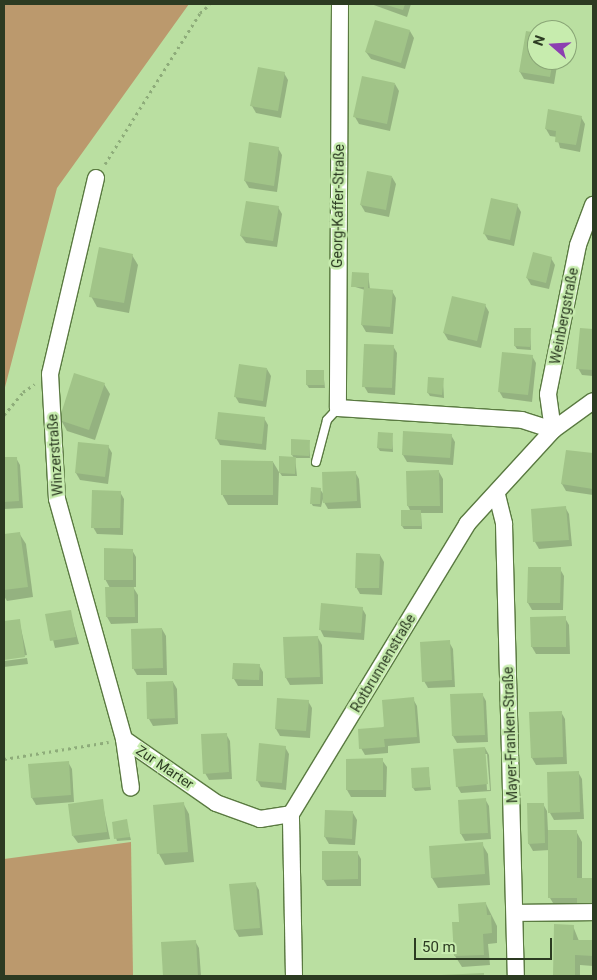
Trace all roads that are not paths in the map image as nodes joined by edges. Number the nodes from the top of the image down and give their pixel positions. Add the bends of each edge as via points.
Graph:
1 (340, 4) edge
2 (96, 178) road end
3 (593, 204) edge
4 (593, 401) edge
5 (338, 408) junction
6 (553, 430) junction
7 (316, 462) dead end
8 (497, 495) junction
9 (124, 739) junction
10 (131, 788) dead end
11 (291, 814) junction
12 (593, 912) edge
13 (516, 913) junction
14 (294, 976) edge
15 (516, 976) edge

1 - 5 street, Georg-Kaffer-Straße
2 - 9 street, Winzerstraße via 50,374 57,499
3 - 6 street, Weinbergstraße via 578,245 548,394
4 - 6 street, Rotbrunnenstraße
5 - 6 street via 522,420
5 - 7 lane via 327,420
6 - 8 street, Rotbrunnenstraße
8 - 11 street, Rotbrunnenstraße via 467,524
8 - 13 street, Mayer-Franken-Straße via 504,524
9 - 10 street, Winzerstraße
9 - 11 street, Zur Marter via 216,803 260,819
11 - 14 street
12 - 13 street
13 - 15 street, Mayer-Franken-Straße

